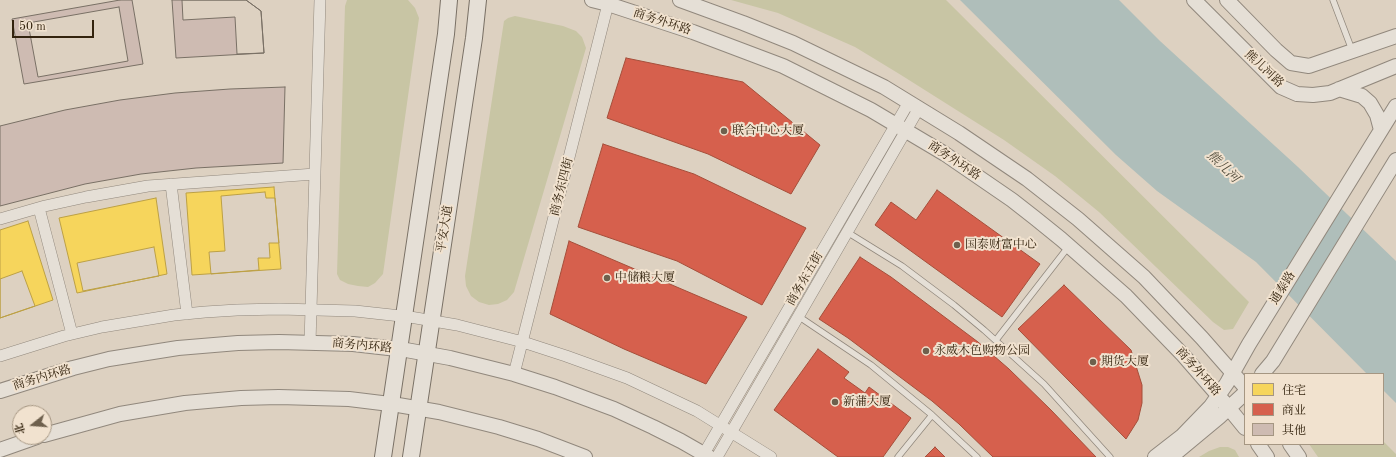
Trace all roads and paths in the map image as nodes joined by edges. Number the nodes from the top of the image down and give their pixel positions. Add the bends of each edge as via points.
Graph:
1 (320, 0) edge
2 (449, 0) edge
3 (478, 0) edge
4 (592, 0) edge
5 (680, 0) edge
6 (1194, 0) edge
7 (1227, 0) edge
8 (1333, 0) edge
9 (609, 2) edge
10 (1396, 36) edge
11 (1352, 50) junction
12 (1396, 66) edge
13 (1339, 89) junction
14 (914, 105) junction
15 (1396, 106) edge
16 (901, 127) junction
17 (1381, 130) junction
18 (1396, 160) edge
19 (315, 174) junction
20 (171, 184) junction
21 (40, 208) junction
22 (0, 219) edge
23 (847, 232) junction
24 (1069, 246) junction
25 (311, 310) junction
26 (187, 314) junction
27 (404, 316) junction
28 (798, 316) junction
29 (432, 321) junction
30 (72, 334) junction
31 (996, 340) junction
32 (523, 342) junction
33 (310, 343) junction
34 (399, 349) junction
35 (427, 354) junction
36 (0, 356) edge
37 (1233, 373) junction
38 (1263, 373) edge
39 (514, 374) junction
40 (1244, 386) edge
41 (0, 391) edge
42 (1244, 394) edge
43 (1218, 395) junction
44 (391, 404) junction
45 (418, 408) junction
46 (1229, 408) junction
47 (932, 415) junction
48 (720, 425) junction
49 (1244, 427) edge
50 (52, 432) edge
51 (731, 432) junction
52 (14, 445) edge
53 (1259, 445) edge
54 (1291, 445) edge
55 (0, 450) edge
56 (708, 456) edge
57 (383, 457) edge
58 (411, 457) edge
59 (585, 457) edge
60 (771, 457) edge
61 (898, 457) edge
62 (977, 457) edge
63 (1110, 457) edge
64 (1155, 457) edge
65 (1171, 457) edge
66 (1267, 457) edge
67 (1299, 457) edge

1 - 19 street
2 - 27 main road
3 - 29 main road, 平安大道
4 - 9 street, 商务外环路
5 - 14 street via 792,43 856,73
6 - 13 street, 熊儿河路 via 1281,87 1297,94 1313,95
7 - 11 street, 熊儿河路 via 1291,63 1310,66
8 - 11 lane
9 - 16 street, 商务外环路 via 782,66
9 - 32 street, 商务东四街
10 - 11 street, 熊儿河路
12 - 13 street, 熊儿河路
13 - 17 street via 1362,96 1370,103 1377,114
14 - 16 street, 商务东五街
14 - 37 street via 1028,179 1078,219 1144,277
15 - 17 street, 通泰路
16 - 23 street, 商务东五街
16 - 24 street, 商务外环路 via 1012,200
16 - 48 street, 商务东五街
17 - 37 street, 通泰路 via 1248,344
18 - 38 street via 1273,361
19 - 20 street
19 - 25 street
20 - 21 street via 86,197
20 - 26 street
21 - 22 street
21 - 30 street
23 - 28 street, 商务东五街
23 - 31 lane via 902,266 954,304
24 - 31 lane
24 - 43 street, 商务外环路 via 1126,296
25 - 26 street via 236,310
25 - 27 street
25 - 33 street
26 - 30 street
27 - 29 street
27 - 34 main road
28 - 47 lane via 871,365
28 - 51 street, 商务东五街
29 - 32 street
29 - 35 main road, 平安大道
30 - 36 street
31 - 63 lane via 1044,384
32 - 39 street, 商务东四街
32 - 48 street via 627,378 691,408
33 - 34 street, 商务内环路
33 - 41 street, 商务内环路 via 238,343 166,350 80,366
34 - 35 street, 商务内环路
34 - 44 main road
35 - 39 street, 商务内环路
35 - 45 main road, 平安大道
37 - 40 street
37 - 43 street, 通泰路
39 - 56 street, 商务内环路 via 614,409 681,440
42 - 46 street
43 - 46 street, 商务外环路
43 - 64 street, 通泰路 via 1182,436
44 - 45 street
44 - 50 street via 349,399 279,397 213,400 120,414
44 - 57 main road
45 - 58 main road, 平安大道
45 - 59 street via 499,427
46 - 49 street, 商务外环路
46 - 65 street
47 - 61 lane
47 - 62 lane
48 - 51 street
48 - 56 street, 商务东五街
51 - 56 street, 商务东五街
51 - 60 street
52 - 55 street
53 - 66 street
54 - 67 street

